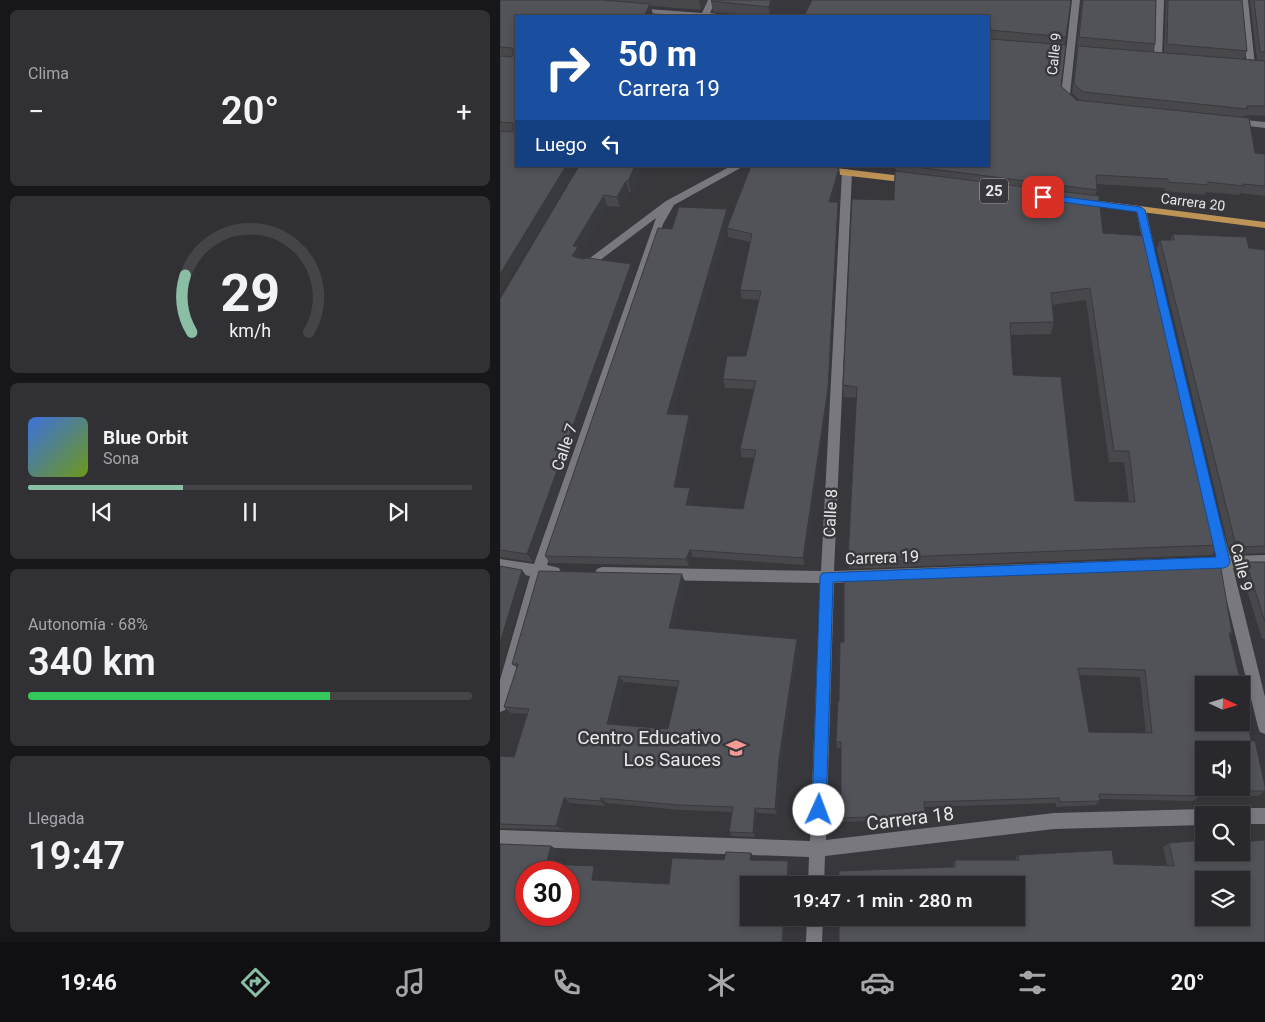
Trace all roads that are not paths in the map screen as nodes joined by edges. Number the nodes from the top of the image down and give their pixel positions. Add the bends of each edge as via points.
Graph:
1 (712, 0) edge
2 (1076, 0) edge
3 (1160, 0) edge
4 (1244, 0) edge
5 (625, 9) edge
6 (662, 14) edge
7 (705, 15) edge
8 (1065, 51) junction
9 (1079, 52) edge
10 (1148, 56) edge
11 (1250, 65) edge
12 (1082, 106) edge
13 (1226, 121) edge
14 (1265, 125) edge
15 (737, 167) edge
16 (800, 167) edge
17 (847, 172) junction
18 (925, 182) edge
19 (1072, 201) edge
20 (670, 203) junction
21 (1141, 210) junction
22 (1265, 224) edge
23 (586, 264) edge
24 (1154, 267) edge
25 (1212, 515) edge
26 (1265, 561) edge
27 (1224, 562) junction
28 (500, 565) edge
29 (538, 572) junction
30 (568, 572) edge
31 (588, 572) edge
32 (827, 577) junction
33 (500, 705) edge
34 (1265, 727) edge
35 (1250, 816) edge
36 (1265, 816) edge
37 (1195, 817) edge
38 (500, 838) edge
39 (818, 849) junction
40 (816, 876) edge
41 (815, 926) edge
42 (814, 942) edge

1 - 7 street
2 - 8 street, Calle 9
3 - 10 street via 1163,58
4 - 11 street
5 - 6 street
6 - 7 street
8 - 9 street
8 - 12 street, Calle 9 via 1065,95
13 - 14 street
15 - 20 street
16 - 17 main road
17 - 18 main road
17 - 32 street, Calle 8
19 - 21 main road, Carrera 20
20 - 23 street
20 - 29 street, Calle 7 via 658,224
21 - 22 main road, Carrera 20
21 - 24 street
25 - 27 street, Calle 9
26 - 27 street, Carrera 19
27 - 32 street, Carrera 19
27 - 34 street, Calle 9
28 - 29 street
29 - 30 street
29 - 33 street, Calle 7
31 - 32 street, Carrera 19
32 - 39 street, Calle 8
35 - 36 street
37 - 39 street, Carrera 18 via 1054,821
38 - 39 street, Carrera 18
39 - 40 street, Calle 8
41 - 42 street

